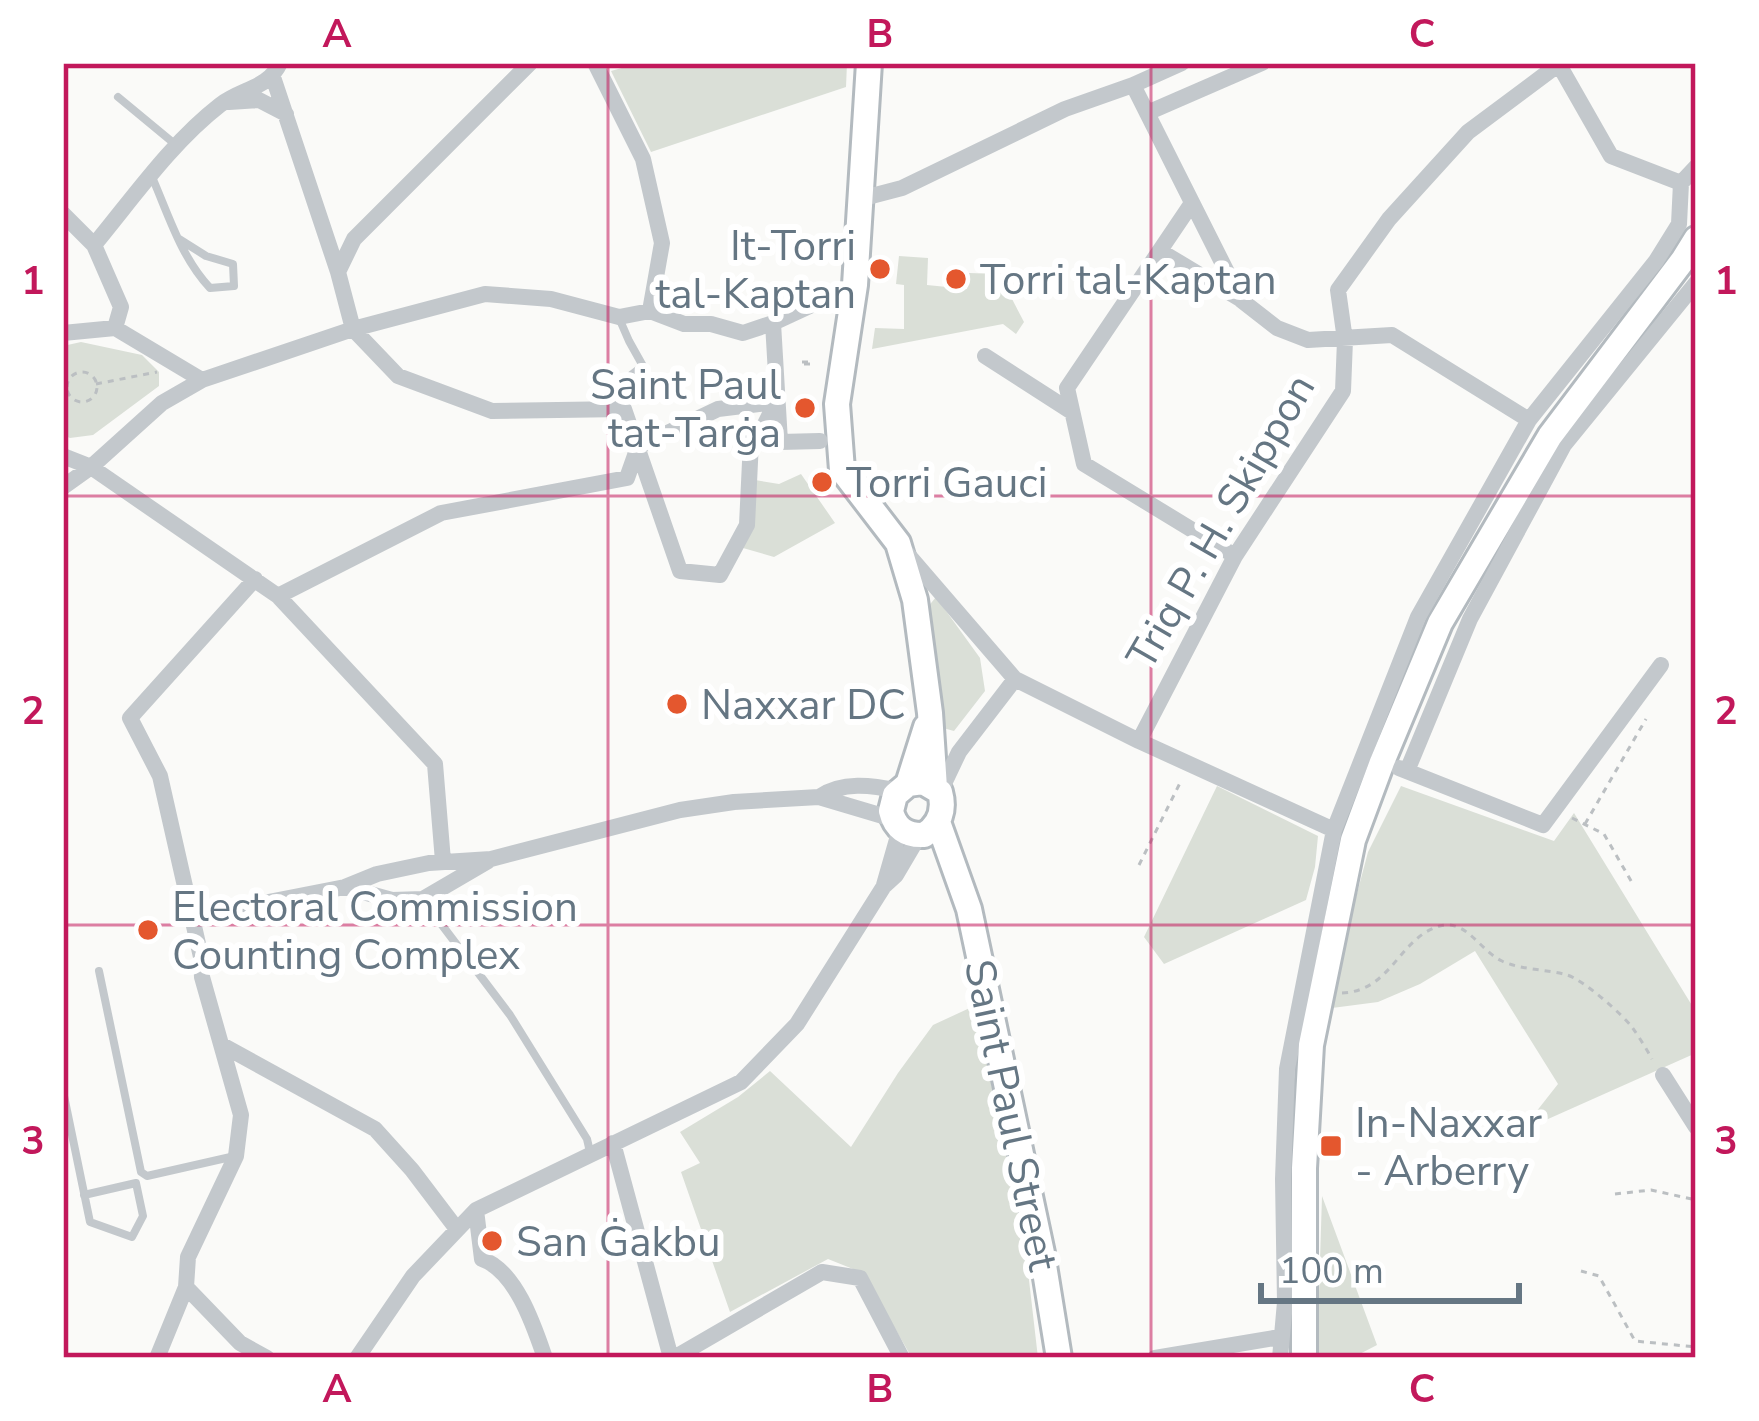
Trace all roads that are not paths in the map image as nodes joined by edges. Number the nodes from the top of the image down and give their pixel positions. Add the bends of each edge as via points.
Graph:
1 (530, 63) edge
2 (595, 63) edge
3 (868, 63) edge
4 (1182, 63) edge
5 (1262, 63) edge
6 (1559, 64) edge
7 (277, 70) edge
8 (1133, 85) junction
9 (118, 97) dead end
10 (222, 103) junction
11 (1147, 113) junction
12 (286, 114) junction
13 (177, 146) junction
14 (1696, 167) edge
15 (152, 176) junction
16 (1681, 184) junction
17 (860, 199) junction
18 (1192, 202) junction
19 (63, 214) edge
20 (324, 228) junction
21 (178, 239) junction
22 (354, 239) junction
23 (1696, 239) edge
24 (94, 245) junction
25 (1160, 251) junction
26 (338, 272) junction
27 (1696, 283) edge
28 (855, 285) junction
29 (1241, 300) junction
30 (650, 311) junction
31 (619, 316) junction
32 (773, 323) junction
33 (115, 328) junction
34 (353, 328) junction
35 (63, 333) edge
36 (1346, 340) junction
37 (985, 356) dead end
38 (202, 380) junction
39 (776, 403) junction
40 (624, 409) junction
41 (1072, 412) junction
42 (1529, 420) junction
43 (820, 441) dead end
44 (638, 447) junction
45 (63, 456) edge
46 (91, 467) junction
47 (63, 487) edge
48 (898, 544) junction
49 (1235, 556) junction
50 (255, 579) junction
51 (278, 596) junction
52 (1661, 665) dead end
53 (1016, 679) junction
54 (931, 713) junction
55 (1139, 741) junction
56 (1382, 762) junction
57 (1407, 771) junction
58 (903, 788) junction
59 (938, 790) junction
60 (818, 797) junction
61 (915, 828) junction
62 (1334, 830) junction
63 (491, 859) junction
64 (443, 861) junction
65 (345, 887) junction
66 (422, 899) junction
67 (192, 917) junction
68 (99, 971) dead end
69 (222, 1045) junction
70 (1663, 1076) road end
71 (63, 1091) edge
72 (1696, 1127) edge
73 (613, 1143) junction
74 (591, 1155) junction
75 (236, 1156) junction
76 (84, 1195) junction
77 (476, 1210) junction
78 (456, 1228) junction
79 (185, 1287) junction
80 (1280, 1337) junction
81 (157, 1358) edge
82 (267, 1358) edge
83 (357, 1358) edge
84 (545, 1358) edge
85 (672, 1358) edge
86 (902, 1358) edge
87 (1059, 1358) edge
88 (1155, 1358) edge
89 (1280, 1358) edge
90 (1304, 1358) edge

1 - 22 street
2 - 30 street via 643,159 662,243
3 - 17 main road, Saint Paul Street
4 - 8 street
5 - 11 street
6 - 16 street via 1611,156
6 - 36 street, Triq P. H. Skippon via 1468,132 1389,219 1338,290
7 - 10 street
7 - 12 street
8 - 11 street
8 - 17 street via 902,188
9 - 13 lane
10 - 12 street via 259,100
10 - 13 street
11 - 18 street
12 - 20 street
13 - 15 street
14 - 16 street
15 - 21 lane
15 - 24 street
16 - 42 street via 1679,224
17 - 28 main road, Saint Paul Street
18 - 25 street
18 - 29 street
19 - 24 street
20 - 22 street
20 - 26 street
21 - 21 lane via 210,288 234,286 233,263
22 - 26 street
23 - 56 main road via 1550,436 1440,623
24 - 33 street via 121,307
25 - 29 street
25 - 41 street via 1067,388
26 - 34 street
27 - 57 street via 1564,445 1471,619
28 - 32 street
28 - 48 main road, Saint Paul Street via 837,404 842,470
29 - 36 street via 1289,335
30 - 31 street
30 - 32 street via 743,333
31 - 34 street via 485,294
31 - 40 lane via 644,366 622,382
32 - 39 street
33 - 35 street
33 - 38 street
34 - 38 street
34 - 40 street via 398,376 493,411
36 - 42 street via 1392,335
36 - 49 street, Triq P. H. Skippon via 1343,391
37 - 41 street
38 - 46 street via 162,403
39 - 43 street via 780,442
39 - 44 street via 718,409
39 - 44 street via 751,441 747,525 720,574 680,572
40 - 44 street
41 - 49 street via 1084,464
42 - 62 street via 1418,617
44 - 51 street via 627,478 441,513
45 - 46 street
46 - 47 street
46 - 50 street
48 - 53 street
48 - 54 main road, Saint Paul Street
49 - 55 street, Triq P. H. Skippon
50 - 51 street
50 - 67 street via 130,718 160,776
51 - 64 street via 435,764
52 - 57 street via 1543,825
53 - 55 street
53 - 59 street
54 - 58 main road, Saint Paul Street
54 - 59 main road, Saint Paul Street
55 - 62 street
56 - 57 street
56 - 90 main road via 1353,840 1311,1045
58 - 59 main road via 923,782
58 - 60 street via 862,786
58 - 61 main road, Saint Paul Street via 892,802
59 - 61 main road, Saint Paul Street via 942,807
60 - 61 street
60 - 63 street via 680,810
61 - 73 street via 896,875 797,1024 741,1082
61 - 87 main road, Saint Paul Street via 957,874 969,909
62 - 80 street via 1287,1070
63 - 64 street
63 - 66 street
64 - 65 street
65 - 66 street
65 - 67 street
66 - 74 lane via 510,1015
67 - 69 street
68 - 75 lane via 141,1172
69 - 75 street via 241,1115
69 - 78 street via 375,1130
70 - 72 street
71 - 76 lane
73 - 74 street
73 - 85 street
74 - 77 street
75 - 79 street via 188,1257
76 - 76 lane via 90,1222 132,1237 142,1216 136,1184
77 - 78 street
77 - 84 street via 482,1259 496,1264 530,1313
78 - 83 street
79 - 81 street
79 - 82 street via 240,1343
80 - 88 street
80 - 89 street
85 - 86 street via 822,1273 860,1278

